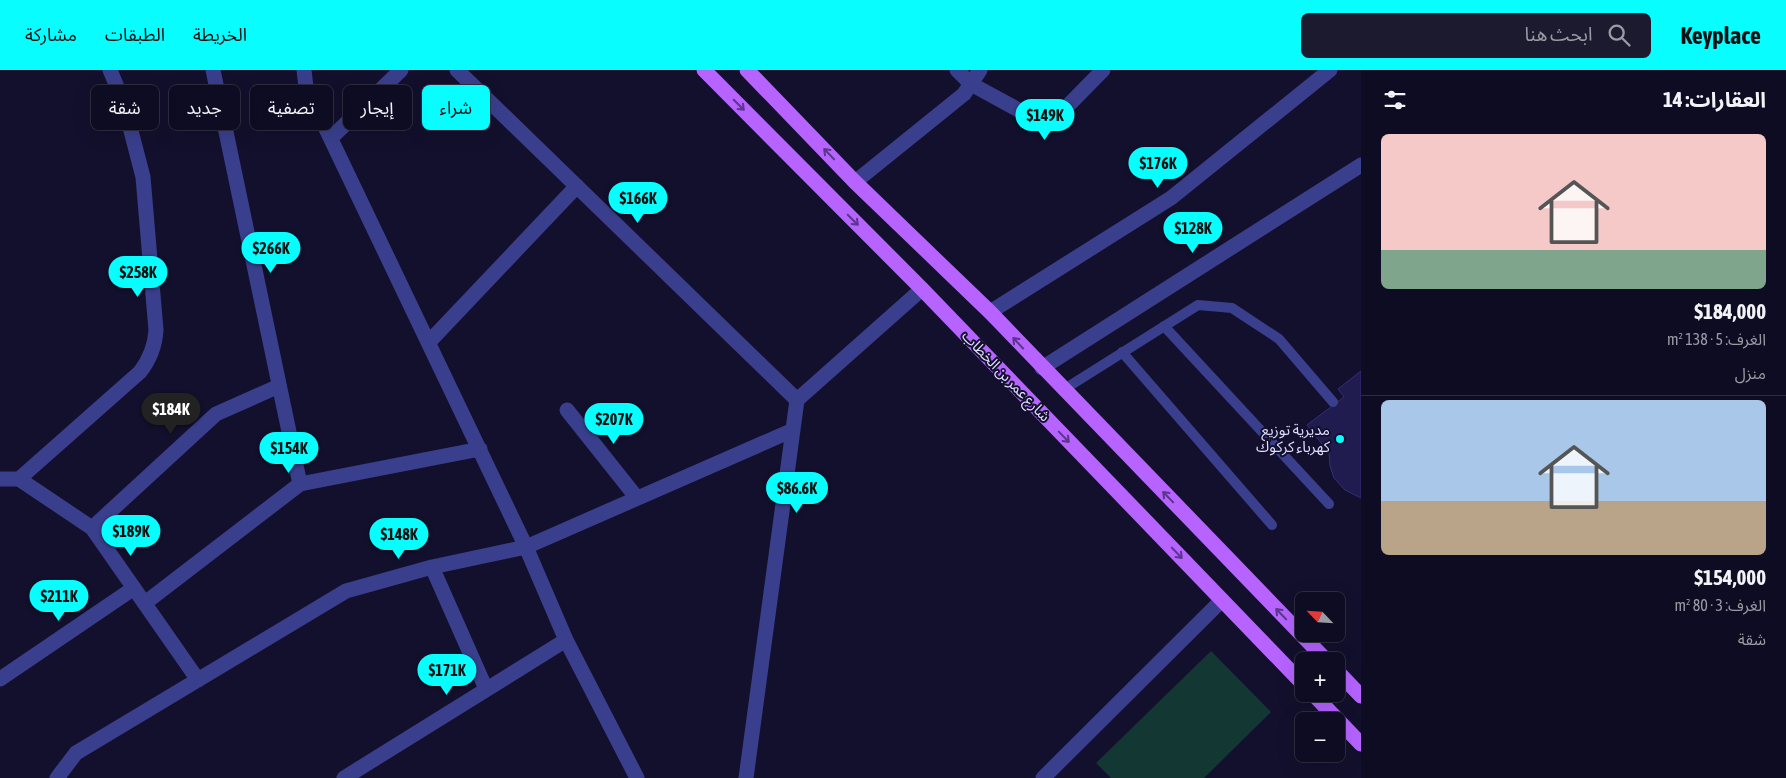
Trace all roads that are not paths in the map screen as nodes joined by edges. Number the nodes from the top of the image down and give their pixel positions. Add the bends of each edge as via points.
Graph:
1 (110, 70) edge
2 (213, 70) edge
3 (304, 70) edge
4 (401, 70) edge
5 (457, 70) edge
6 (704, 70) edge
7 (747, 70) edge
8 (957, 70) edge
9 (980, 70) edge
10 (1103, 70) edge
11 (1330, 70) edge
12 (971, 84) junction
13 (332, 138) junction
14 (1361, 165) edge
15 (855, 182) junction
16 (577, 186) junction
17 (922, 289) junction
18 (990, 312) junction
19 (1164, 326) junction
20 (429, 342) junction
21 (1122, 352) junction
22 (1042, 368) junction
23 (279, 386) junction
24 (1063, 390) junction
25 (797, 400) junction
26 (1333, 402) dead end
27 (567, 410) dead end
28 (793, 430) junction
29 (480, 449) junction
30 (0, 479) edge
31 (19, 479) junction
32 (300, 484) junction
33 (637, 498) junction
34 (1329, 504) dead end
35 (1272, 525) dead end
36 (92, 528) junction
37 (526, 547) junction
38 (432, 567) junction
39 (134, 588) junction
40 (1222, 600) junction
41 (145, 603) junction
42 (566, 640) junction
43 (1319, 652) edge
44 (1295, 675) edge
45 (1345, 679) edge
46 (0, 680) edge
47 (198, 680) junction
48 (486, 689) junction
49 (1361, 696) edge
50 (1321, 702) edge
51 (1361, 744) edge
52 (57, 778) edge
53 (344, 778) edge
54 (637, 778) edge
55 (746, 778) edge
56 (1043, 778) edge

1 - 31 street via 124,104 143,177 155,341 150,358 140,372
2 - 23 street
3 - 13 street via 306,87
4 - 13 street
5 - 16 street
6 -> 17 main road, شارع عمر بن الخطاب
15 -> 7 main road, شارع عمر بن الخطاب
8 - 12 street
9 - 12 street
10 - 12 street via 1048,126
11 - 18 street via 1171,198
12 - 15 street via 964,94
13 - 20 street
14 - 22 street
15 - 18 main road, شارع عمر بن الخطاب
16 - 20 street
16 - 25 street
17 - 25 street
17 -> 40 main road, شارع عمر بن الخطاب
22 -> 18 main road, شارع عمر بن الخطاب
19 - 21 lane
19 - 26 lane via 1198,305 1232,308 1279,338
19 - 34 lane
20 - 29 street
21 - 24 lane
21 - 35 lane
22 - 24 main road, شارع عمر بن الخطاب
23 - 32 street
23 - 36 street via 216,414
43 -> 24 main road, شارع عمر بن الخطاب
25 - 28 street
27 - 33 street
28 - 33 street
28 - 55 street
29 - 32 street
29 - 37 street
30 - 31 street
31 - 36 street
32 - 41 street
33 - 37 street
36 - 39 street
37 - 38 street
37 - 42 street
38 - 47 street via 346,591
38 - 48 street
39 - 41 street
39 - 46 street
40 - 44 main road, شارع عمر بن الخطاب
40 - 56 street
41 - 47 street
42 - 48 street
42 - 54 street
45 - 49 main road
47 - 52 street via 76,753
48 - 53 street
50 - 51 main road

